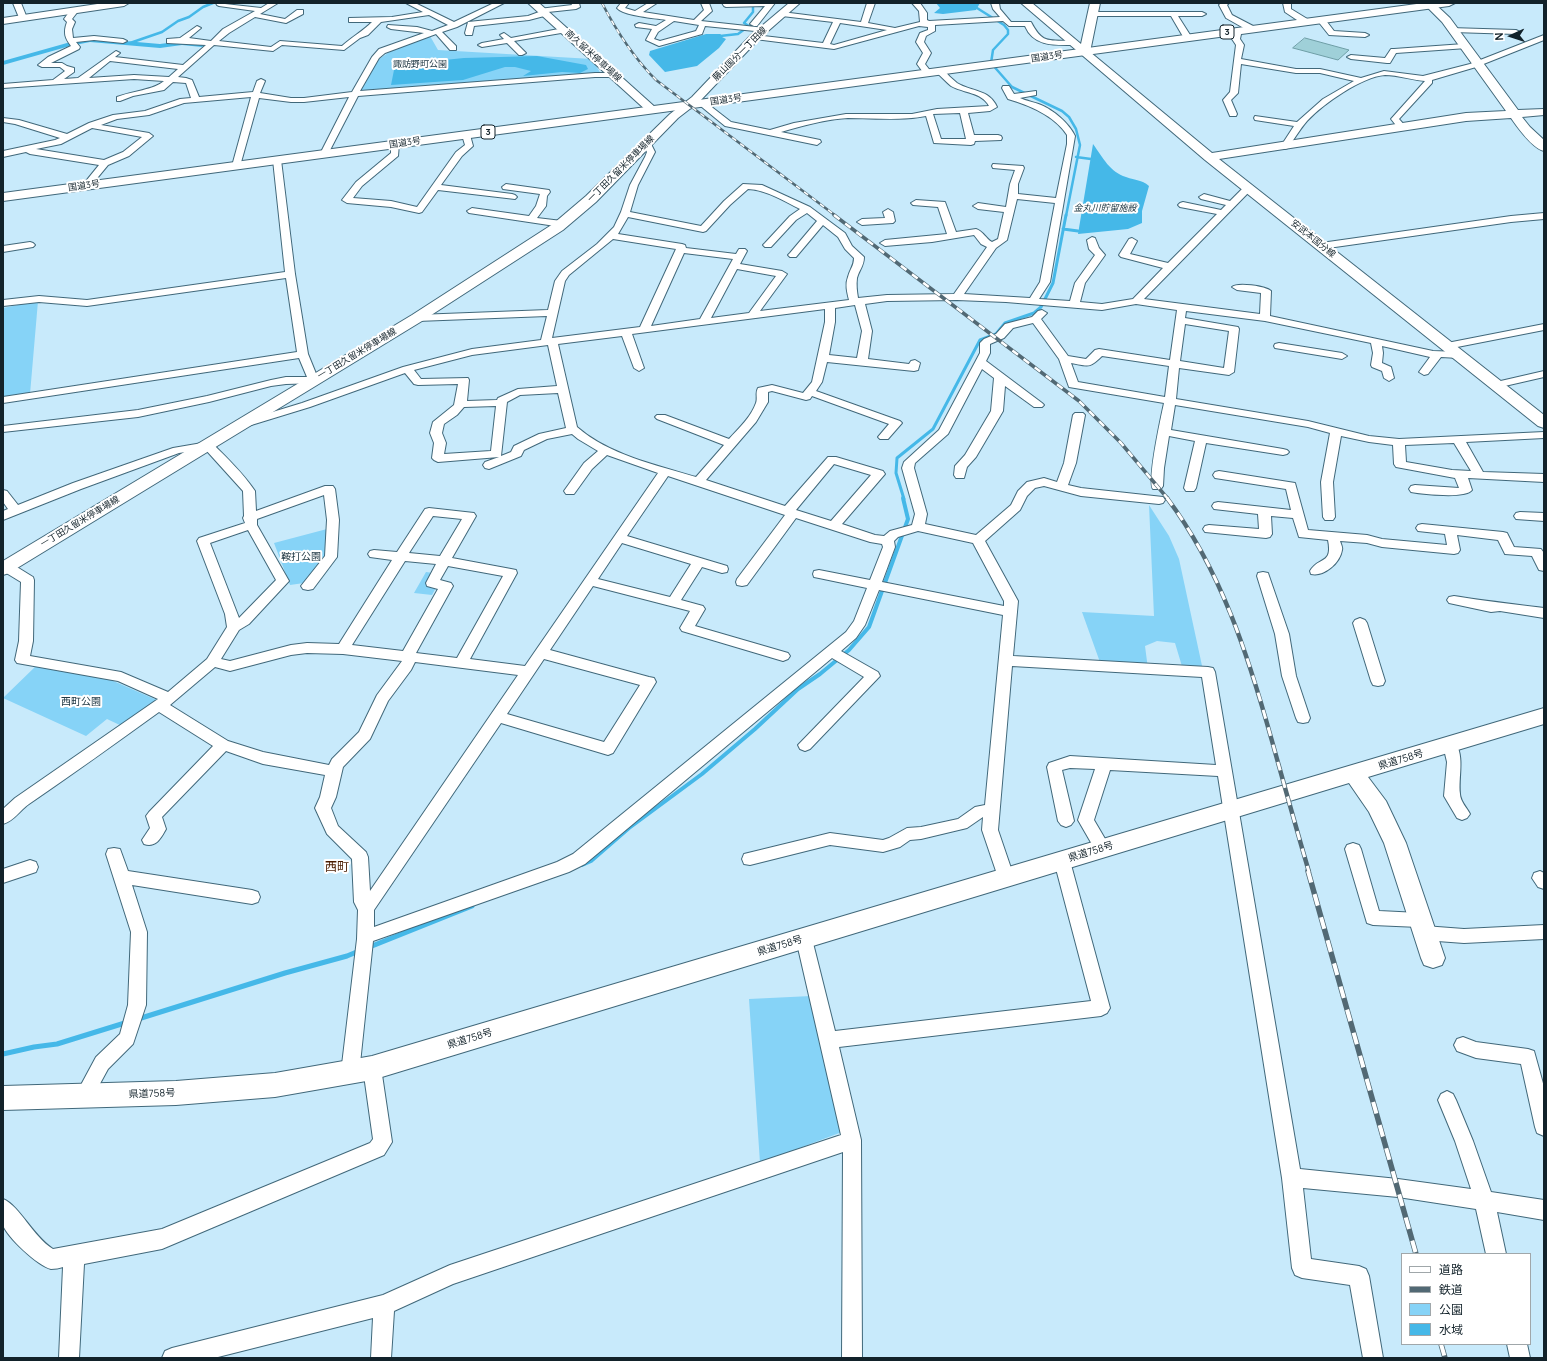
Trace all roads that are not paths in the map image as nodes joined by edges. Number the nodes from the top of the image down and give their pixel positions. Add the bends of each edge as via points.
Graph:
1 (17, 3) edge
2 (50, 3) edge
3 (124, 3) edge
4 (274, 3) edge
5 (410, 3) edge
6 (500, 3) edge
7 (533, 3) edge
8 (575, 3) edge
9 (625, 3) edge
10 (653, 3) edge
11 (705, 3) edge
12 (726, 3) edge
13 (795, 3) edge
14 (871, 3) edge
15 (916, 3) edge
16 (995, 3) edge
17 (1026, 3) edge
18 (1095, 3) edge
19 (1224, 3) edge
20 (1287, 3) edge
21 (1449, 3) edge
22 (219, 4) dead end
23 (752, 4) edge
24 (770, 4) edge
25 (1429, 4) edge
26 (75, 10) junction
27 (262, 10) junction
28 (300, 12) dead end
29 (543, 12) junction
30 (764, 12) junction
31 (431, 13) junction
32 (636, 13) junction
33 (782, 14) junction
34 (1094, 14) junction
35 (1202, 14) dead end
36 (254, 15) junction
37 (1174, 15) junction
38 (23, 18) junction
39 (1005, 19) junction
40 (352, 20) dead end
41 (379, 20) junction
42 (671, 20) junction
43 (1321, 20) junction
44 (3, 21) edge
45 (837, 21) junction
46 (490, 22) junction
47 (1306, 22) junction
48 (925, 23) junction
49 (699, 24) junction
50 (754, 24) dead end
51 (639, 25) dead end
52 (864, 25) junction
53 (452, 26) junction
54 (391, 27) dead end
55 (527, 27) junction
56 (197, 28) dead end
57 (656, 28) junction
58 (3, 29) edge
59 (899, 29) junction
60 (932, 29) junction
61 (968, 29) dead end
62 (1252, 29) junction
63 (564, 30) junction
64 (765, 30) junction
65 (1453, 30) junction
66 (1234, 31) junction
67 (435, 32) junction
68 (1516, 32) dead end
69 (469, 33) junction
70 (1365, 35) dead end
71 (1088, 37) junction
72 (1544, 37) edge
73 (755, 38) junction
74 (1188, 38) junction
75 (70, 40) junction
76 (182, 40) junction
77 (509, 40) junction
78 (123, 41) dead end
79 (170, 41) dead end
80 (1072, 41) junction
81 (543, 42) dead end
82 (210, 44) junction
83 (1527, 44) junction
84 (482, 45) junction
85 (825, 46) junction
86 (1464, 46) junction
87 (452, 48) dead end
88 (1538, 48) dead end
89 (121, 50) dead end
90 (488, 52) dead end
91 (1085, 52) junction
92 (522, 53) dead end
93 (1352, 56) dead end
94 (108, 59) junction
95 (1237, 61) junction
96 (1477, 65) junction
97 (183, 67) junction
98 (934, 72) junction
99 (614, 75) junction
100 (1426, 78) junction
101 (81, 80) junction
102 (169, 80) junction
103 (1361, 80) junction
104 (261, 81) dead end
105 (56, 82) junction
106 (3, 86) edge
107 (1006, 88) dead end
108 (1033, 93) dead end
109 (256, 94) junction
110 (355, 94) junction
111 (120, 99) dead end
112 (1001, 99) junction
113 (196, 100) junction
114 (701, 103) junction
115 (686, 106) junction
116 (652, 110) junction
117 (964, 111) junction
118 (1544, 112) edge
119 (928, 113) junction
120 (1233, 114) dead end
121 (1514, 114) junction
122 (1258, 118) dead end
123 (3, 120) edge
124 (92, 125) junction
125 (1300, 125) junction
126 (1402, 127) junction
127 (772, 132) junction
128 (466, 135) junction
129 (67, 137) junction
130 (971, 138) junction
131 (998, 138) dead end
132 (817, 142) dead end
133 (396, 144) junction
134 (647, 144) junction
135 (1285, 146) junction
136 (1544, 147) edge
137 (25, 150) junction
138 (3, 154) edge
139 (324, 154) junction
140 (1209, 157) junction
141 (277, 160) junction
142 (105, 163) junction
143 (236, 166) junction
144 (996, 166) dead end
145 (86, 186) junction
146 (435, 187) junction
147 (506, 187) dead end
148 (1248, 188) junction
149 (1013, 196) junction
150 (3, 197) edge
151 (512, 197) dead end
152 (1192, 197) dead end
153 (1204, 197) dead end
154 (1060, 201) junction
155 (916, 203) dead end
156 (1183, 205) dead end
157 (1232, 205) junction
158 (978, 206) dead end
159 (806, 209) junction
160 (1010, 210) junction
161 (472, 211) dead end
162 (888, 212) dead end
163 (1224, 213) junction
164 (625, 214) junction
165 (1544, 216) edge
166 (531, 220) junction
167 (822, 221) junction
168 (862, 222) dead end
169 (562, 224) junction
170 (611, 236) junction
171 (952, 236) junction
172 (1092, 240) dead end
173 (1132, 241) dead end
174 (885, 243) dead end
175 (30, 245) dead end
176 (768, 245) dead end
177 (993, 246) junction
178 (1321, 246) junction
179 (3, 249) edge
180 (681, 250) junction
181 (793, 255) dead end
182 (738, 258) junction
183 (1170, 267) junction
184 (290, 274) junction
185 (1237, 287) dead end
186 (957, 297) junction
187 (1033, 301) junction
188 (1136, 301) junction
189 (857, 302) junction
190 (3, 303) edge
191 (1057, 304) junction
192 (1074, 305) junction
193 (830, 306) junction
194 (1182, 307) junction
195 (552, 313) junction
196 (752, 316) junction
197 (417, 318) junction
198 (1265, 318) junction
199 (1036, 320) junction
200 (1180, 320) junction
201 (703, 323) junction
202 (1544, 327) edge
203 (644, 330) junction
204 (626, 333) junction
205 (1376, 341) junction
206 (549, 342) junction
207 (1279, 346) dead end
208 (1443, 350) junction
209 (303, 354) junction
210 (1342, 356) dead end
211 (823, 358) junction
212 (1064, 359) junction
213 (862, 362) junction
214 (980, 362) junction
215 (915, 363) dead end
216 (1174, 364) junction
217 (639, 368) dead end
218 (407, 369) junction
219 (1424, 372) dead end
220 (1544, 374) edge
221 (1000, 377) junction
222 (1389, 378) dead end
223 (314, 381) junction
224 (1496, 385) junction
225 (563, 389) junction
226 (810, 392) junction
227 (3, 400) edge
228 (1170, 401) junction
229 (501, 402) junction
230 (461, 404) junction
231 (1038, 405) dead end
232 (1079, 415) dead end
233 (661, 417) dead end
234 (1544, 423) edge
235 (239, 426) junction
236 (3, 428) edge
237 (573, 430) junction
238 (1336, 431) junction
239 (1164, 432) junction
240 (1544, 435) edge
241 (884, 437) dead end
242 (1201, 439) junction
243 (1458, 439) junction
244 (1399, 442) junction
245 (731, 444) junction
246 (208, 445) junction
247 (606, 450) junction
248 (1283, 452) dead end
249 (489, 465) dead end
250 (665, 471) junction
251 (1460, 474) junction
252 (960, 475) dead end
253 (1219, 475) dead end
254 (1479, 475) junction
255 (1544, 478) edge
256 (698, 482) junction
257 (1061, 486) junction
258 (1158, 486) dead end
259 (1190, 488) dead end
260 (1415, 489) dead end
261 (570, 491) dead end
262 (3, 494) edge
263 (1159, 500) dead end
264 (1218, 506) dead end
265 (16, 511) junction
266 (1264, 511) junction
267 (790, 512) junction
268 (1298, 515) junction
269 (3, 516) edge
270 (1520, 516) dead end
271 (1329, 517) dead end
272 (1544, 517) edge
273 (250, 521) junction
274 (834, 526) junction
275 (918, 527) junction
276 (1422, 528) dead end
277 (1209, 529) dead end
278 (1450, 530) junction
279 (1333, 536) junction
280 (619, 538) junction
281 (887, 540) junction
282 (978, 540) junction
283 (374, 554) dead end
284 (400, 557) junction
285 (444, 560) junction
286 (699, 562) junction
287 (1544, 567) edge
288 (4, 568) edge
289 (722, 569) dead end
290 (1316, 571) dead end
291 (819, 574) dead end
292 (1263, 576) dead end
293 (590, 581) junction
294 (742, 582) dead end
295 (308, 586) dead end
296 (874, 586) junction
297 (1454, 600) dead end
298 (673, 603) junction
299 (1011, 612) junction
300 (1544, 613) edge
301 (1360, 623) dead end
302 (234, 627) junction
303 (343, 649) junction
304 (831, 651) junction
305 (541, 653) junction
306 (783, 656) dead end
307 (408, 657) junction
308 (1006, 661) junction
309 (212, 662) junction
310 (462, 663) junction
311 (528, 671) junction
312 (1378, 681) dead end
313 (164, 702) junction
314 (497, 716) junction
315 (1544, 716) edge
316 (1303, 718) dead end
317 (223, 745) junction
318 (805, 745) dead end
319 (1450, 745) junction
320 (1104, 764) junction
321 (333, 771) junction
322 (1224, 771) junction
323 (1354, 774) junction
324 (1231, 810) junction
325 (991, 812) junction
326 (1462, 814) dead end
327 (3, 818) edge
328 (1066, 820) dead end
329 (150, 840) dead end
330 (1353, 848) dead end
331 (1103, 849) junction
332 (114, 854) dead end
333 (750, 859) dead end
334 (1062, 861) junction
335 (30, 867) dead end
336 (3, 876) edge
337 (122, 877) junction
338 (1006, 877) junction
339 (252, 897) dead end
340 (366, 909) junction
341 (1422, 926) junction
342 (1544, 932) edge
343 (365, 938) junction
344 (804, 939) junction
345 (1433, 958) dead end
346 (827, 1040) junction
347 (1463, 1045) dead end
348 (361, 1070) junction
349 (84, 1096) junction
350 (3, 1098) edge
351 (1447, 1100) dead end
352 (1544, 1127) edge
353 (852, 1140) junction
354 (1292, 1178) junction
355 (1484, 1200) junction
356 (3, 1209) edge
357 (1544, 1210) edge
358 (1496, 1253) edge
359 (74, 1256) junction
360 (384, 1305) junction
361 (1517, 1345) edge
362 (179, 1357) edge
363 (69, 1358) edge
364 (381, 1358) edge
365 (852, 1358) edge
366 (1373, 1358) edge
367 (1520, 1358) edge

1 - 38 street
2 - 38 main road
3 - 26 main road
4 - 27 street
5 - 31 street
6 - 53 street
7 - 29 main road, 南久留米停車場線
8 - 29 street via 576,7
9 - 32 street via 622,9
10 - 32 street
11 - 49 street via 708,11
12 - 23 street
13 - 33 main road, 藤山国分一丁田線
14 - 52 street
15 - 48 street via 922,9
16 - 39 street
17 - 80 main road, 安武本国分線
18 - 34 main road
19 - 62 street via 1229,16
20 - 47 street via 1288,10
21 - 25 highway, 国道3号 / 3
22 - 27 street
23 - 24 street
24 - 30 street
25 - 43 highway, 国道3号 / 3
25 - 65 main road
26 - 38 main road
26 - 75 street via 68,19 70,22 67,35
27 - 36 street
28 - 36 street via 286,21
29 - 55 street via 529,18
29 - 63 main road, 南久留米停車場線
30 - 33 street
30 - 50 street
31 - 41 street
31 - 53 street
32 - 42 street
33 - 45 street
33 - 64 main road, 藤山国分一丁田線
34 - 37 street
34 - 71 main road
35 - 37 street
36 - 82 street via 226,31
37 - 74 street
38 - 44 main road
38 - 58 main road
39 - 48 street
39 - 80 street via 1009,24 1028,24 1030,33 1038,40
40 - 41 street
41 - 82 street via 344,48 280,44 273,49
42 - 49 street
42 - 57 street
43 - 47 highway, 国道3号 / 3
43 - 70 street via 1332,36
45 - 52 street
45 - 85 street
46 - 55 street
46 - 69 street via 471,24
46 - 77 street
47 - 62 highway, 国道3号 / 3
48 - 59 street
48 - 60 street via 932,26
49 - 57 street via 699,32 659,44 650,40
49 - 64 street
51 - 57 street
52 - 59 street
53 - 67 street
53 - 69 street
54 - 67 street
55 - 63 street
55 - 77 street
55 - 81 street
56 - 76 street
59 - 85 street via 842,46
60 - 61 street
60 - 98 street via 920,42 927,53 921,64
62 - 66 highway, 国道3号 / 3
63 - 99 main road, 南久留米停車場線
64 - 73 main road, 藤山国分一丁田線
65 - 68 street
65 - 86 main road
66 - 74 highway, 国道3号 / 3
66 - 95 street via 1240,45
67 - 87 street
67 - 110 street via 382,51 370,66
69 - 84 street
71 - 80 main road
71 - 91 main road
72 - 83 street
73 - 85 street
73 - 115 main road, 藤山国分一丁田線
74 - 91 highway, 国道3号 / 3
75 - 78 street via 94,38
75 - 105 street via 76,47 42,65 62,65 71,70
76 - 79 street
76 - 82 street
77 - 84 street
77 - 92 street
80 - 91 main road, 安武本国分線
82 - 97 street
83 - 88 street
83 - 96 street
84 - 90 street
86 - 93 street via 1394,52 1387,61
86 - 96 main road
89 - 94 street
91 - 98 highway, 国道3号 / 3
91 - 140 main road, 安武本国分線
94 - 97 street
94 - 101 street
95 - 103 street via 1289,70 1320,71
95 - 120 street via 1234,93 1227,100
96 - 100 street
96 - 121 main road
97 - 102 street
98 - 112 street via 984,96
98 - 114 highway, 国道3号 / 3
99 - 110 street
99 - 116 main road, 南久留米停車場線
100 - 103 street via 1384,73
100 - 126 street via 1429,81 1394,119
101 - 102 street via 134,77
101 - 105 street
102 - 111 street via 161,88
102 - 113 street via 189,82
103 - 125 street via 1320,105
104 - 109 street
105 - 106 street
107 - 112 street
108 - 112 street
109 - 110 street via 304,100
109 - 113 street
109 - 143 street
110 - 139 street
112 - 117 street via 990,109
112 - 154 street via 1038,106 1066,127 1071,134
113 - 124 street via 183,101 146,113 116,117
114 - 115 highway, 国道3号 / 3
114 - 127 street via 728,124
115 - 116 highway, 国道3号 / 3
115 - 134 main road, 一丁田久留米停車場線
116 - 128 highway, 国道3号 / 3
117 - 119 street
117 - 130 street
118 - 121 main road
119 - 127 street via 912,116 846,116
119 - 130 street via 937,141 971,142
121 - 126 main road via 1466,117
121 - 136 main road
122 - 125 street
123 - 129 street
124 - 129 street
124 - 142 street via 149,136 126,154
125 - 135 street
126 - 135 main road
127 - 132 street
128 - 133 highway, 国道3号 / 3
128 - 146 street via 469,146 459,154
129 - 137 street via 58,142
130 - 131 street
133 - 139 highway, 国道3号 / 3
133 - 146 street via 395,154 359,184 347,200 391,204 419,210
134 - 164 street via 651,152 648,162 634,184
134 - 169 main road, 一丁田久留米停車場線
135 - 140 main road
137 - 138 street
137 - 142 street
139 - 141 highway, 国道3号 / 3
140 - 148 main road, 安武本国分線
141 - 143 highway, 国道3号 / 3
141 - 184 street
142 - 145 street
143 - 145 highway, 国道3号 / 3
144 - 149 street via 1020,168
145 - 150 highway, 国道3号 / 3
146 - 151 street
147 - 166 street via 546,192 542,196 541,206
148 - 157 street
148 - 178 main road, 安武本国分線
149 - 154 street
149 - 160 street
152 - 157 street
153 - 157 street
154 - 187 street via 1045,282
155 - 171 street via 942,204
156 - 163 street
157 - 163 street
158 - 160 street
159 - 164 street via 759,187 746,186 703,229
159 - 167 street
159 - 176 street via 793,218
160 - 177 street via 1002,240
161 - 166 street
162 - 168 street via 890,221
163 - 183 street
164 - 170 street
165 - 178 street
166 - 169 street
167 - 181 street
167 - 189 street via 842,235 848,247 859,257 859,265 853,274 851,284
169 - 197 main road, 一丁田久留米停車場線
170 - 180 street via 682,246
170 - 195 street via 565,274 560,281
171 - 174 street
171 - 177 street via 976,232 984,242
172 - 192 street via 1094,249 1100,256 1080,283
173 - 183 street via 1124,255
175 - 179 street
177 - 186 street
178 - 208 main road, 安武本国分線
180 - 182 street
180 - 203 street
182 - 196 street via 782,274
182 - 201 street
183 - 188 street
184 - 190 street via 87,303 39,299
184 - 209 street
185 - 198 street via 1266,292
186 - 187 street
186 - 189 street via 887,298
187 - 191 street
188 - 192 street via 1113,306
188 - 194 street
189 - 193 street
189 - 213 street via 867,331
191 - 192 street
191 - 199 street via 1039,314
193 - 196 street
193 - 211 street via 830,322
194 - 198 street
194 - 200 street
195 - 197 street
195 - 206 street
196 - 201 street
197 - 223 main road, 一丁田久留米停車場線
198 - 205 street
199 - 212 street
199 - 214 street via 1009,326 1000,336 985,343 985,353
200 - 216 street
200 - 216 street via 1234,329 1229,372
201 - 203 street
202 - 208 street
203 - 204 street
204 - 206 street
204 - 217 street
205 - 208 street
205 - 222 street via 1376,365 1387,369
206 - 218 street via 472,352
206 - 225 street
207 - 210 street
208 - 219 street
208 - 224 main road, 安武本国分線 via 1459,355
209 - 223 street
209 - 227 street
211 - 213 street
211 - 226 street via 817,382
212 - 216 street via 1089,363 1099,352
212 - 228 street via 1073,385
213 - 215 street via 914,368
214 - 221 street
214 - 275 street via 944,432 910,462 908,468 922,514
216 - 228 street
218 - 230 street via 418,382 464,380
218 - 235 street
220 - 224 street
221 - 231 street
221 - 252 street via 997,411 962,466
223 - 235 main road, 一丁田久留米停車場線
223 - 236 street via 287,381 213,399 131,414
224 - 234 main road, 安武本国分線
225 - 229 street via 518,392
225 - 237 street
226 - 241 street via 896,423
226 - 245 street via 806,397 772,388 762,390 762,402 752,420
228 - 238 street
228 - 239 street
229 - 230 street
229 - 230 street via 497,454 438,458 440,443 436,433 439,422 455,412
232 - 257 street via 1070,463
233 - 245 street
235 - 246 main road, 一丁田久留米停車場線
237 - 247 street via 577,435
237 - 249 street via 543,436 518,448 517,454
238 - 244 street via 1360,431 1369,439
238 - 271 street via 1327,482
239 - 242 street
239 - 258 street
240 - 243 street
242 - 248 street
242 - 259 street
243 - 244 street
243 - 254 street
244 - 251 street via 1400,464
245 - 256 street
246 - 265 street via 177,450
246 - 273 street via 249,491
246 - 288 main road, 一丁田久留米停車場線
247 - 250 street
247 - 261 street via 588,466
250 - 256 street
250 - 280 street
251 - 254 street
251 - 260 street via 1466,490 1461,492
253 - 268 street via 1291,486
254 - 255 street
256 - 267 street
257 - 263 street via 1081,492
257 - 282 street via 1044,482 1031,485 1022,494 1016,507
262 - 265 street
264 - 266 street
265 - 269 street
266 - 268 street
266 - 277 street via 1266,534
267 - 274 street
267 - 274 street via 832,459 879,474
267 - 294 street
268 - 279 street via 1303,534
270 - 272 street
273 - 295 street via 329,488 333,520 331,557
273 - 302 street via 283,581 244,621
273 - 302 street via 203,541 232,614
274 - 281 street via 874,539
275 - 281 street via 894,534
275 - 282 street
276 - 278 street
278 - 279 street via 1454,550
278 - 287 street via 1503,536 1509,551 1537,552
279 - 290 street via 1336,550 1331,562
280 - 286 street
280 - 293 street
281 - 296 street via 889,547
282 - 299 street via 1011,601
283 - 284 street
284 - 285 street
284 - 285 street via 429,512 470,516
284 - 303 street
285 - 307 street via 432,583 446,586
285 - 310 street via 510,572
286 - 289 street
286 - 298 street
288 - 313 street via 28,580 26,641 22,660 121,677
291 - 296 street
292 - 316 street via 1282,634 1289,676
293 - 298 street
293 - 305 street
296 - 299 street
296 - 304 street via 860,622 851,635
297 - 300 street
298 - 306 street via 698,609 687,628
299 - 308 street
301 - 312 street
302 - 309 street
303 - 307 street
303 - 309 street via 291,650 230,666
304 - 318 street via 873,676
304 - 343 street via 579,859
305 - 311 street
305 - 314 street via 649,682 608,749
307 - 310 street
307 - 321 street via 406,667 382,699 365,735 337,763
308 - 322 street via 1208,672
308 - 325 street
309 - 313 street
310 - 311 street
311 - 314 street
313 - 317 street
313 - 327 street via 20,802
314 - 340 street
315 - 319 main road, 県道758号
317 - 321 street via 263,758
317 - 329 street via 154,816 158,829
319 - 323 main road, 県道758号
319 - 326 street via 1454,762 1452,796
320 - 322 street
320 - 328 street via 1070,762 1054,767
320 - 331 street via 1086,820
321 - 340 street via 323,808 332,830 360,857 362,902
322 - 324 street
323 - 324 main road, 県道758号
323 - 341 main road via 1378,807 1395,842
324 - 331 main road, 県道758号
324 - 354 street
325 - 333 street via 980,811 962,824 907,834 894,843 883,846 830,839
325 - 338 street via 990,830
330 - 341 street via 1373,918
331 - 334 main road, 県道758号
332 - 337 street
334 - 338 main road, 県道758号
334 - 346 street via 1101,1008
335 - 336 street
337 - 339 street
337 - 349 street via 139,932 137,1005 127,1038 102,1063
338 - 344 main road, 県道758号
340 - 343 street
341 - 342 street via 1464,936
341 - 345 main road
343 - 348 street
344 - 346 street
344 - 348 main road, 県道758号
346 - 353 street
347 - 352 street via 1476,1050 1528,1057
348 - 349 main road, 県道758号 via 275,1085 176,1093
348 - 359 street via 383,1142 377,1149 162,1239
349 - 350 main road, 県道758号
351 - 355 street
353 - 360 street via 450,1275
353 - 365 street
354 - 355 street via 1398,1188
354 - 366 street via 1302,1268 1359,1276
355 - 357 street
355 - 358 street
356 - 359 street via 26,1238 43,1254 52,1259
359 - 363 street
360 - 362 street
360 - 364 street
361 - 367 street

